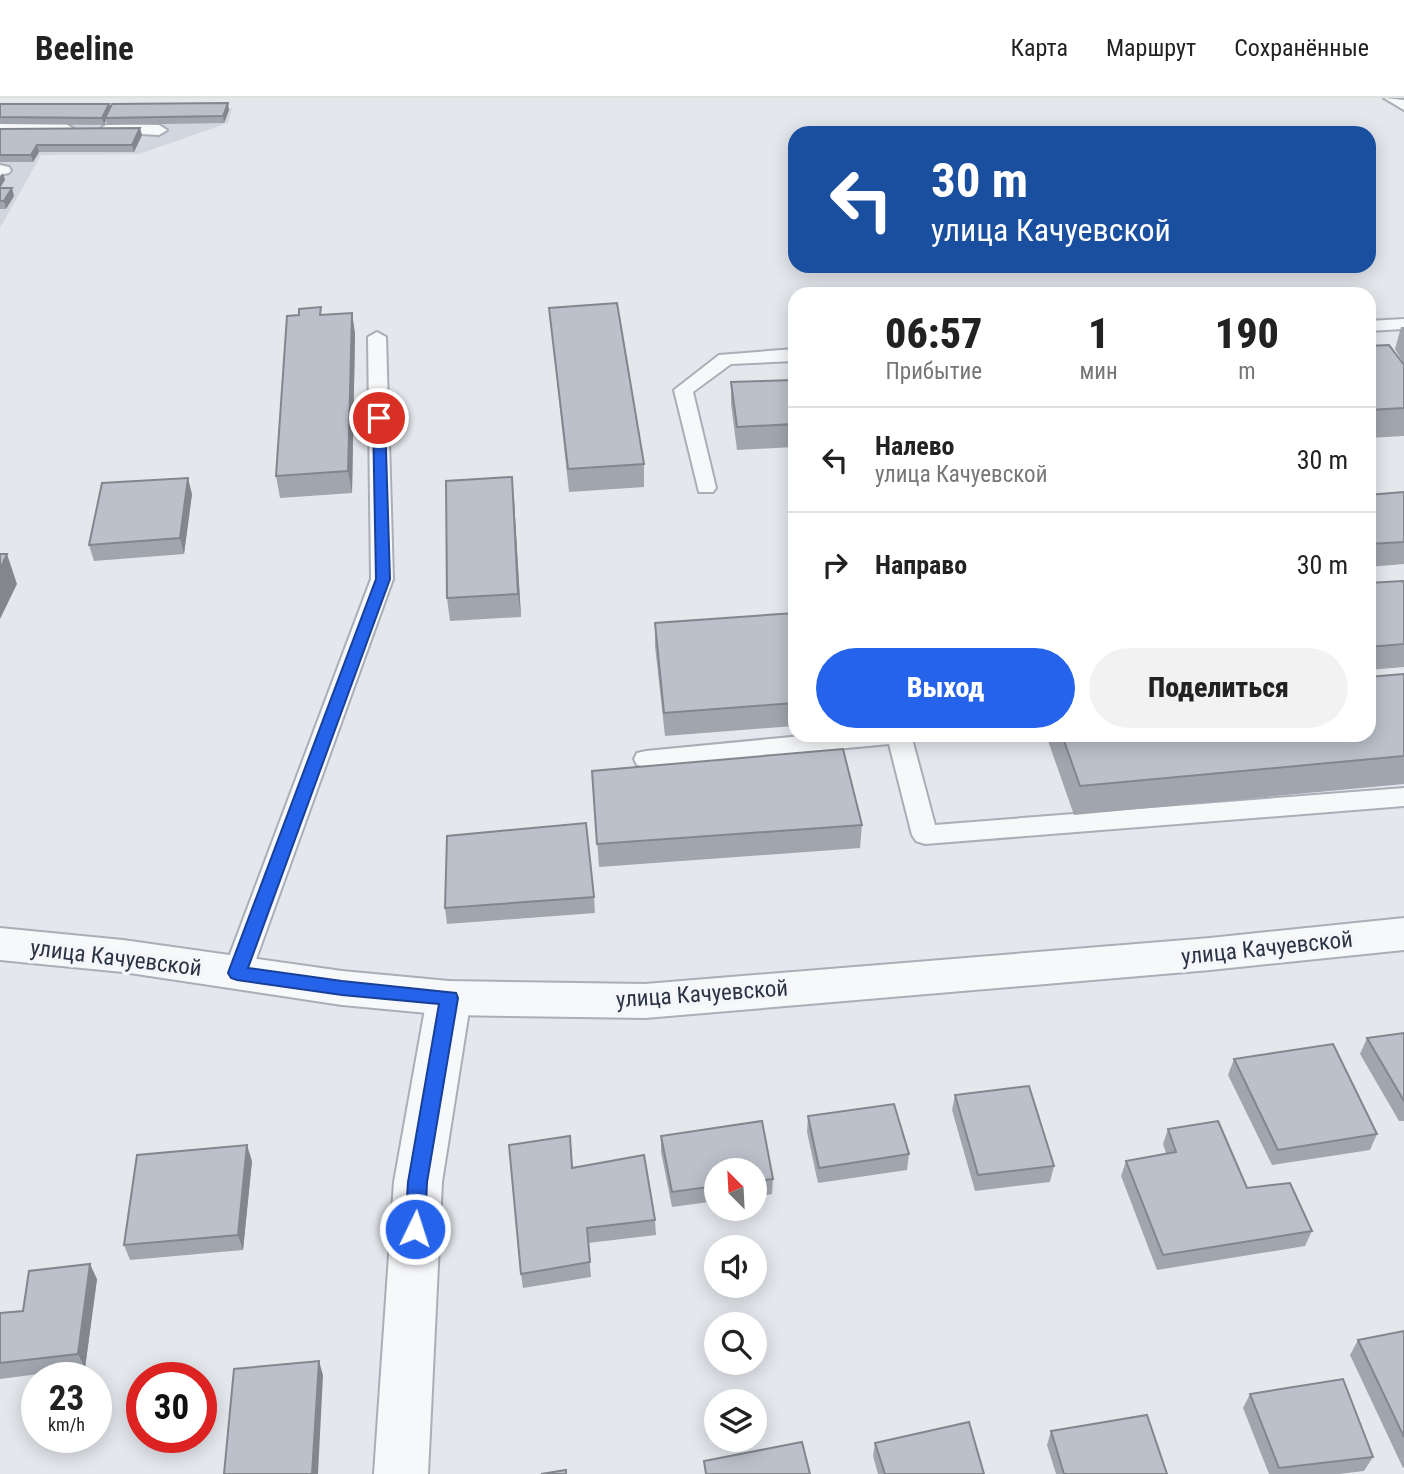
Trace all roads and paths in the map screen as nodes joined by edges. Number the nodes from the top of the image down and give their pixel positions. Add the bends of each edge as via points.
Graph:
1 (0, 128) edge
2 (159, 130) edge
3 (1404, 324) edge
4 (1376, 326) edge
5 (377, 337) dead end
6 (788, 355) edge
7 (706, 488) dead end
8 (825, 742) edge
9 (901, 742) edge
10 (646, 759) dead end
11 (1404, 797) edge
12 (1404, 934) edge
13 (0, 944) edge
14 (237, 973) junction
15 (449, 998) junction
16 (401, 1474) edge

1 - 2 lane
3 - 4 lane
5 - 14 lane via 383,579
6 - 7 lane via 726,359 684,390
8 - 10 lane
9 - 11 lane via 925,835
12 - 15 street, улица Качуевской via 645,1001
13 - 14 street, улица Качуевской
14 - 15 street, улица Качуевской
15 - 16 street via 418,1182

